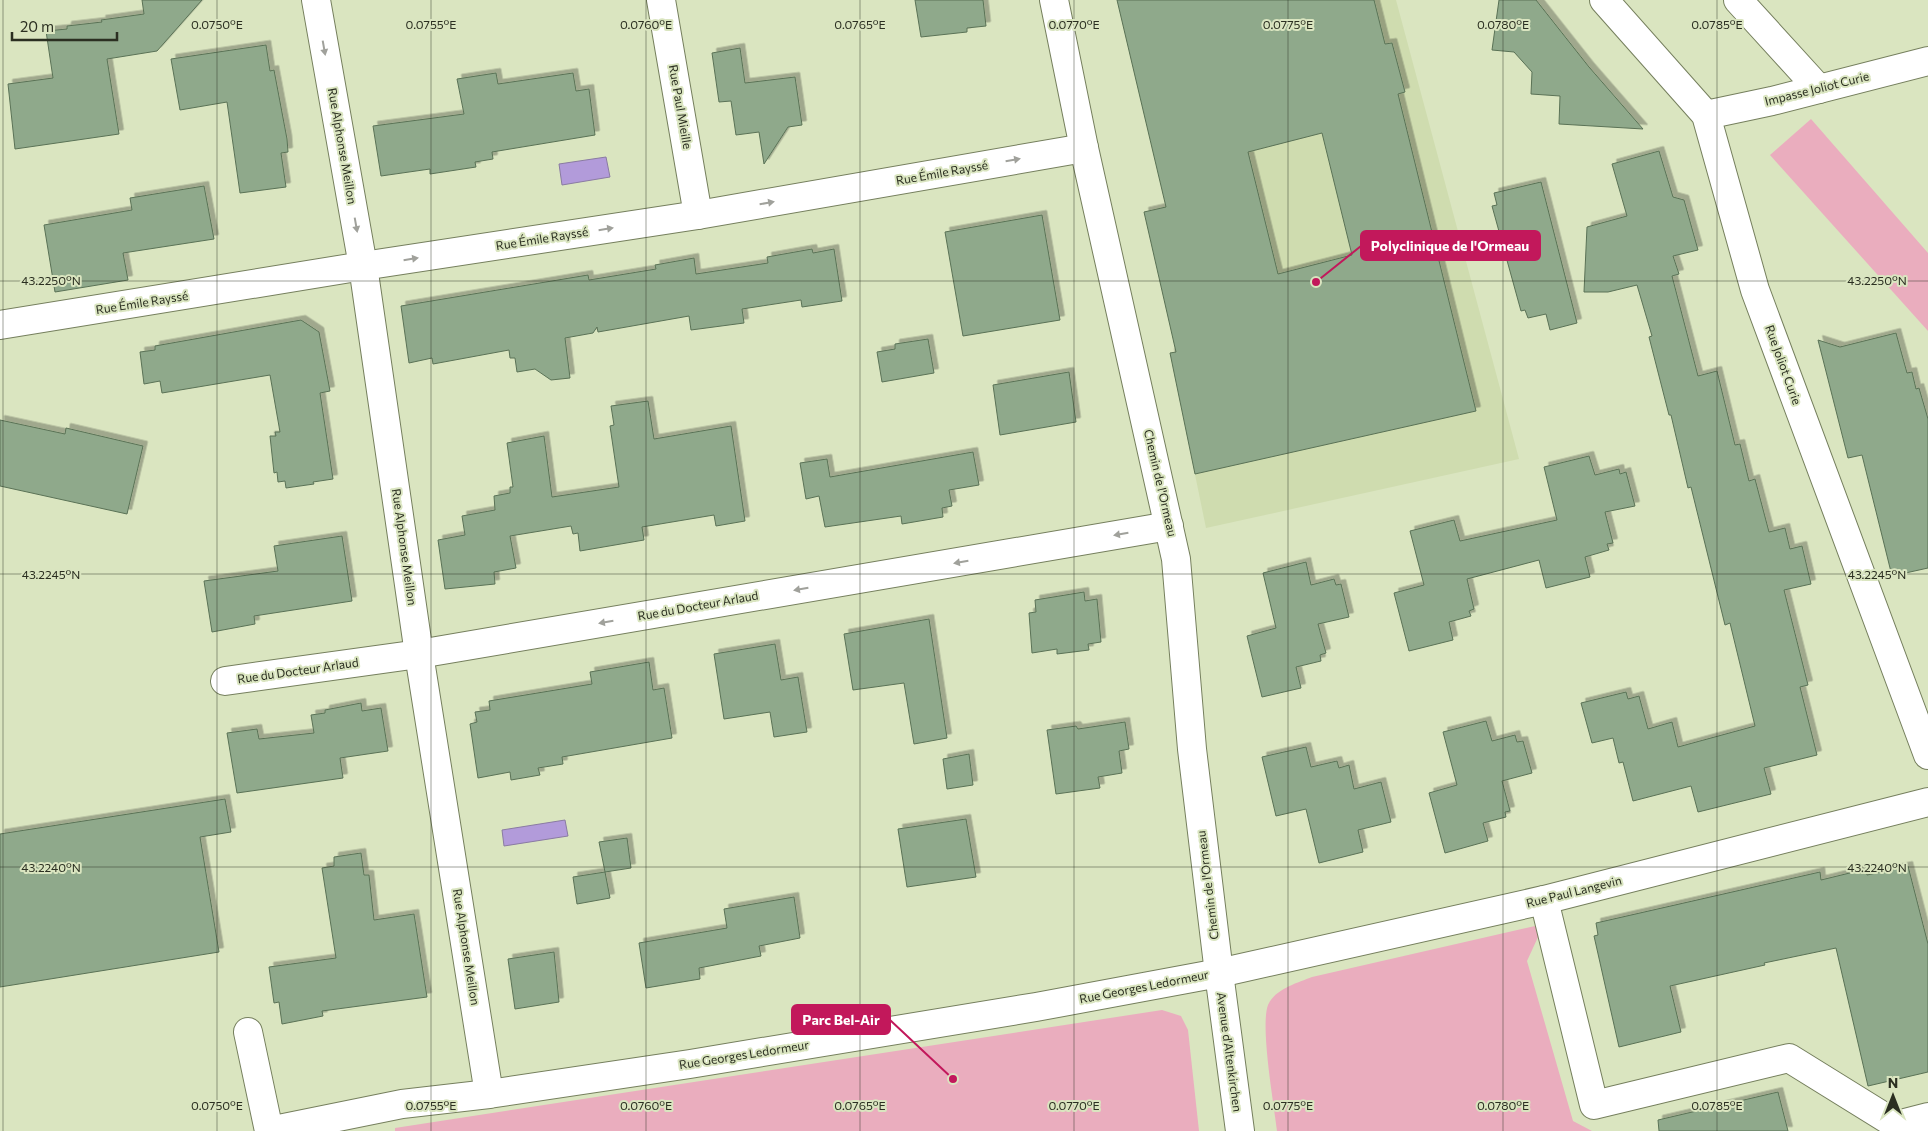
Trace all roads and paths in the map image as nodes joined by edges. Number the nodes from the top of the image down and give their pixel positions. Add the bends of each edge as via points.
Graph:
1 (316, 0) edge
2 (661, 0) edge
3 (1054, 0) edge
4 (1604, 0) edge
5 (1738, 0) edge
6 (1928, 61) edge
7 (1819, 89) junction
8 (1706, 115) junction
9 (1084, 148) junction
10 (698, 215) junction
11 (363, 266) junction
12 (0, 325) edge
13 (1169, 526) junction
14 (419, 654) junction
15 (226, 681) dead end
16 (1928, 755) edge
17 (1928, 802) edge
18 (1544, 900) junction
19 (1219, 973) junction
20 (248, 1032) dead end
21 (489, 1094) junction
22 (1928, 1117) edge
23 (269, 1131) edge
24 (1240, 1131) edge

1 -> 11 street, Rue Alphonse Meillon
2 - 10 street, Rue Paul Mieille
3 - 9 street, Chemin de l'Ormeau
4 - 8 street, Rue Joliot Curie
5 - 7 street
6 - 7 street, Impasse Joliot Curie
7 - 8 street, Impasse Joliot Curie
8 - 16 street, Rue Joliot Curie via 1755,290
10 -> 9 street, Rue Émile Rayssé
9 - 13 street, Chemin de l'Ormeau
11 -> 10 street, Rue Émile Rayssé
11 - 12 street, Rue Émile Rayssé
11 - 14 street, Rue Alphonse Meillon
13 -> 14 street, Rue du Docteur Arlaud
13 - 19 street, Chemin de l'Ormeau via 1176,559 1192,749
14 - 15 street, Rue du Docteur Arlaud
14 - 21 street, Rue Alphonse Meillon
17 - 18 street, Rue Paul Langevin
18 - 19 street, Rue Paul Langevin
18 - 22 street via 1594,1105 1789,1058 1897,1125
19 - 21 street, Rue Georges Ledormeur via 978,1017
19 - 24 street, Avenue d'Altenkirchen
20 - 23 street
21 - 23 street, Rue Georges Ledormeur via 402,1104

